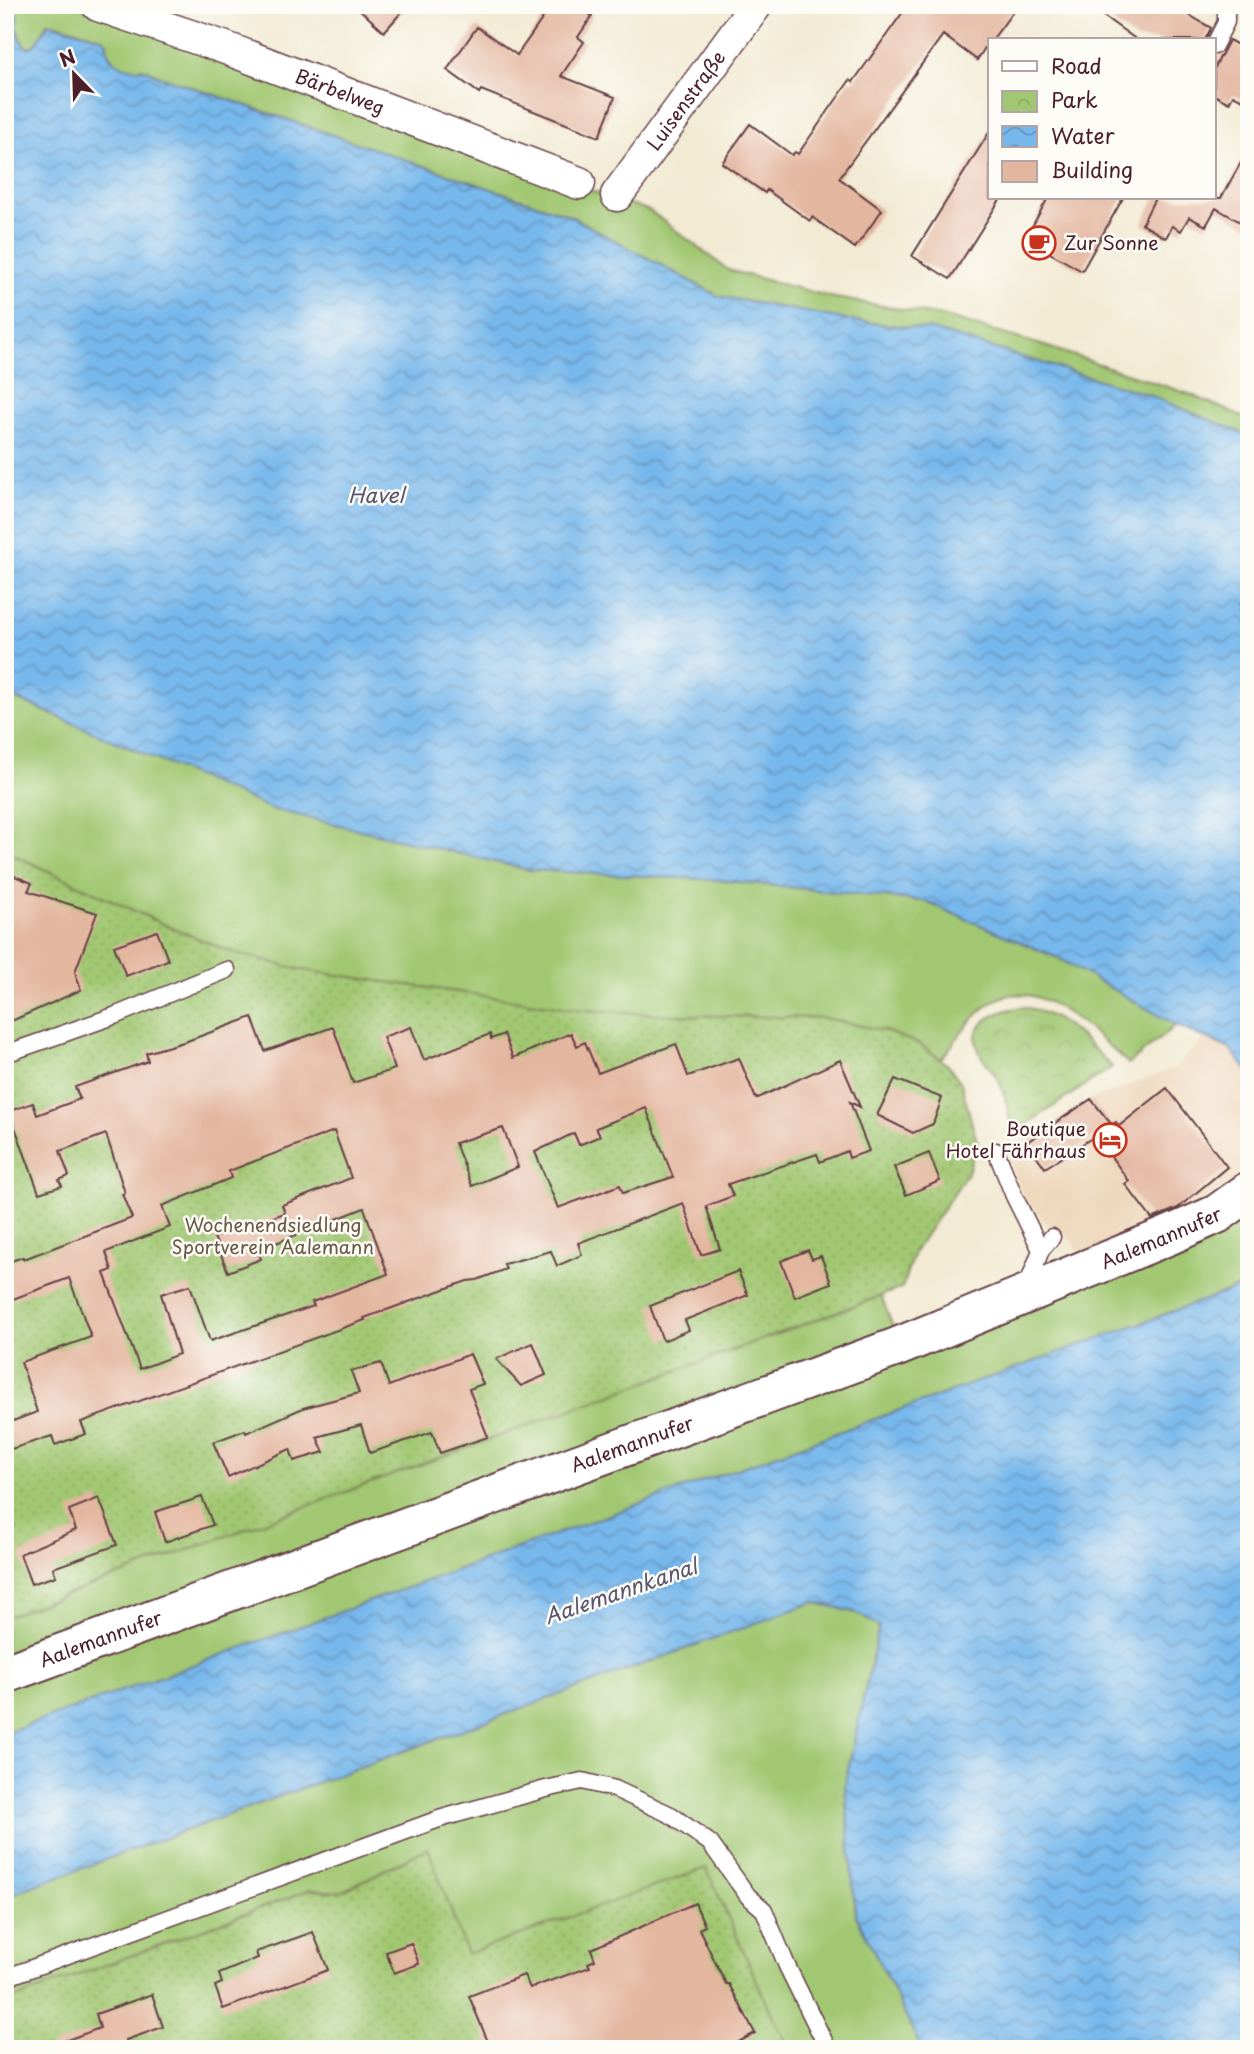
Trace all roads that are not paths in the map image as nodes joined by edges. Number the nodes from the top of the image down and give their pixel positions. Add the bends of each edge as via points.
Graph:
1 (98, 5) edge
2 (756, 5) edge
3 (1226, 5) edge
4 (1216, 42) edge
5 (579, 183) dead end
6 (617, 195) dead end
7 (227, 970) dead end
8 (5, 1054) edge
9 (996, 1151) dead end
10 (1249, 1191) edge
11 (1052, 1237) dead end
12 (1041, 1250) junction
13 (1024, 1294) junction
14 (5, 1674) edge
15 (5, 1978) edge
16 (828, 2049) edge

1 - 5 street, Bärbelweg via 223,47
2 - 6 street, Luisenstraße
3 - 4 lane via 1226,22
7 - 8 lane
9 - 12 lane
10 - 13 street, Aalemannufer via 1217,1214 1170,1236
11 - 12 lane
12 - 13 lane
13 - 14 street, Aalemannufer via 859,1362
15 - 16 lane via 439,1819 582,1781 615,1789 671,1815 710,1843 748,1896 764,1910

